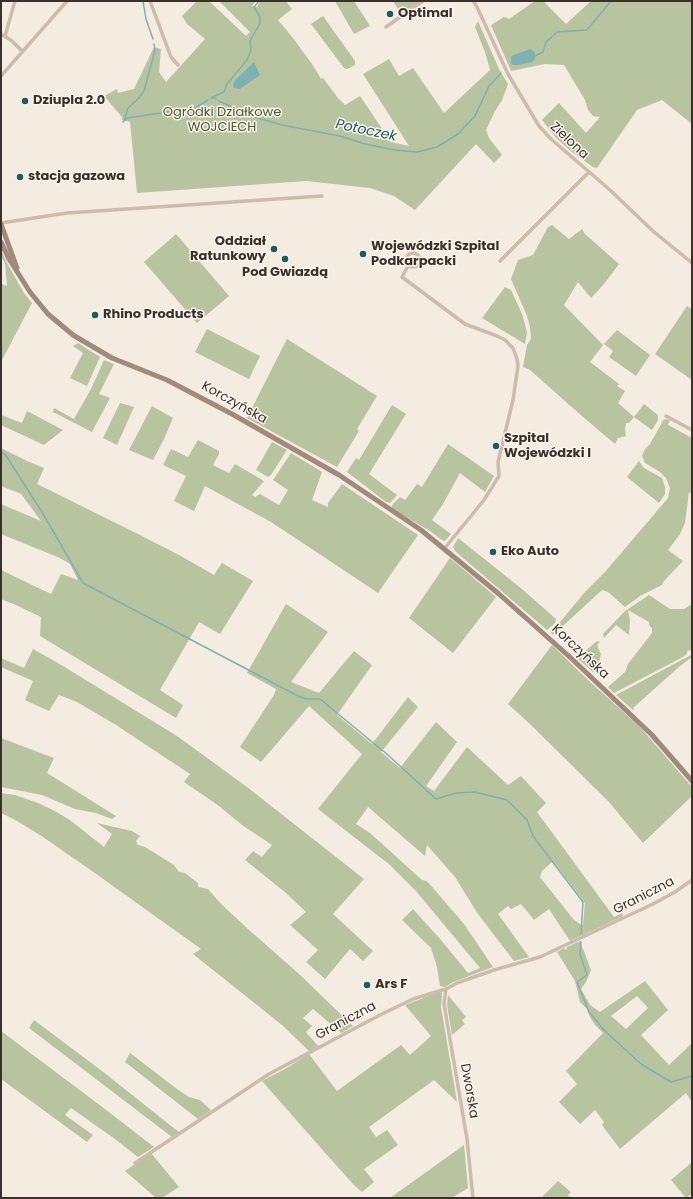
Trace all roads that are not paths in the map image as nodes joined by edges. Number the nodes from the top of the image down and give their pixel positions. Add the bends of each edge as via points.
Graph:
1 (15, 1) edge
2 (67, 1) edge
3 (150, 1) edge
4 (423, 1) edge
5 (473, 1) edge
6 (386, 27) dead end
7 (3, 35) edge
8 (22, 51) junction
9 (178, 65) dead end
10 (1, 76) edge
11 (589, 172) junction
12 (322, 196) dead end
13 (1, 224) edge
14 (1, 242) edge
15 (500, 261) dead end
16 (692, 263) edge
17 (408, 266) junction
18 (20, 276) junction
19 (666, 416) dead end
20 (692, 430) edge
21 (444, 549) junction
22 (692, 782) edge
23 (692, 880) edge
24 (446, 989) junction
25 (134, 1163) dead end
26 (473, 1198) edge

1 - 7 street
2 - 8 street
3 - 9 street via 171,57
4 - 6 street
5 - 11 street, Zielona via 508,74 539,126
7 - 8 street
8 - 10 street
11 - 15 street
11 - 16 street, Zielona
12 - 13 street, Korczyńska via 67,213
13 - 18 main road, Korczyńska
14 - 18 main road, Korczyńska via 8,259
17 - 17 street via 406,257 411,253 417,254 420,258 419,265 415,268
17 - 21 street via 402,278 465,324 505,340 513,348 518,366 513,400 498,462 498,476 484,500
18 - 21 main road, Korczyńska via 48,314 73,335 112,358 189,390 272,436 339,475 421,530
19 - 20 street
21 - 22 main road, Korczyńska via 578,664 652,735
23 - 24 street, Graniczna via 653,904 540,957 494,970
24 - 25 street, Graniczna via 413,999 269,1074
24 - 26 street, Dworska via 444,1004 467,1138

